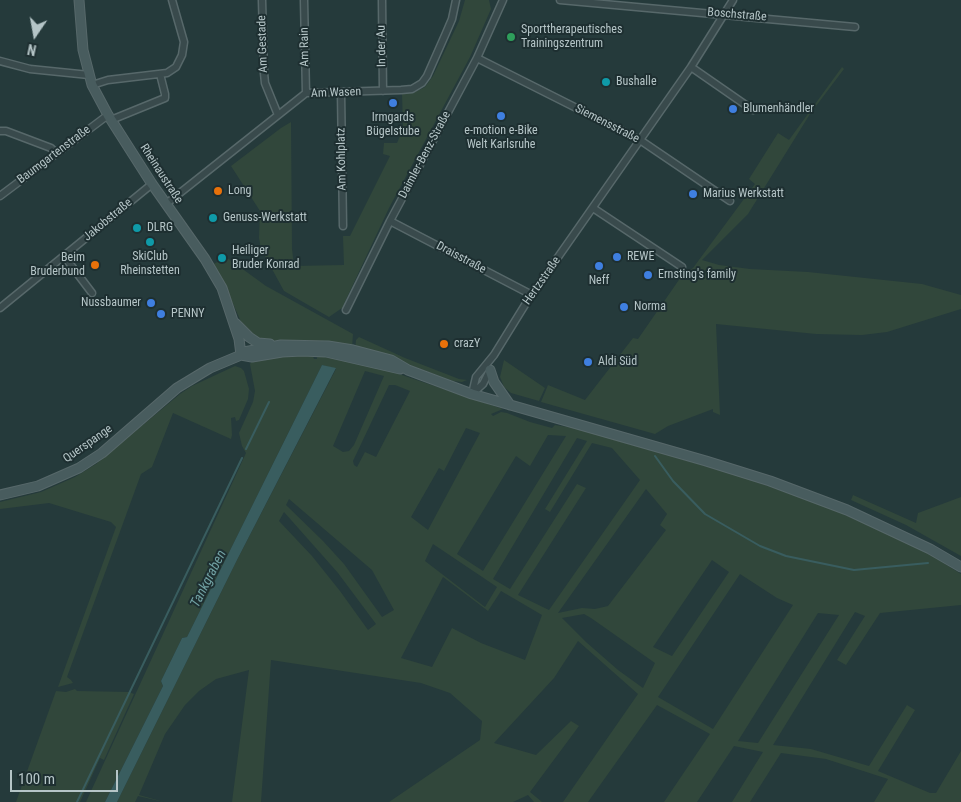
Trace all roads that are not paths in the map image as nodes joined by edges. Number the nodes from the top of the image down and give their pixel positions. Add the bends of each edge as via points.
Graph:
1 (79, 0) edge
2 (172, 0) edge
3 (262, 0) edge
4 (304, 0) edge
5 (382, 0) edge
6 (456, 0) edge
7 (503, 0) edge
8 (560, 0) edge
9 (733, 0) edge
10 (580, 1) edge
11 (724, 14) junction
12 (855, 27) dead end
13 (477, 58) junction
14 (0, 61) edge
15 (691, 67) junction
16 (160, 74) junction
17 (89, 75) junction
18 (92, 85) junction
19 (341, 92) junction
20 (383, 92) junction
21 (306, 94) junction
22 (753, 110) dead end
23 (278, 115) junction
24 (110, 117) junction
25 (0, 130) edge
26 (640, 140) junction
27 (55, 152) junction
28 (152, 184) junction
29 (0, 196) edge
30 (730, 201) dead end
31 (166, 204) junction
32 (593, 208) junction
33 (390, 221) junction
34 (343, 226) dead end
35 (64, 256) junction
36 (682, 267) dead end
37 (92, 293) dead end
38 (532, 295) junction
39 (0, 308) edge
40 (346, 310) dead end
41 (233, 321) junction
42 (280, 345) junction
43 (241, 355) junction
44 (494, 355) junction
45 (408, 370) junction
46 (490, 370) junction
47 (472, 394) junction
48 (510, 405) junction
49 (0, 495) edge
50 (961, 567) edge

1 - 17 main road, Rheinaustraße via 83,50
2 - 16 street via 184,48 176,67
3 - 23 street, Am Gestade via 265,83
4 - 21 street, Am Rain
5 - 20 street, In der Au
6 - 20 street, Am Wasen via 452,19 428,76 412,89
7 - 13 street, Daimler-Benz-Straße
8 - 10 street, Boschstraße
9 - 11 street, Hertzstraße
10 - 11 street, Boschstraße
11 - 12 street, Boschstraße
11 - 15 street, Hertzstraße
13 - 26 street, Siemensstraße
13 - 33 street, Daimler-Benz-Straße
14 - 17 street via 30,69
15 - 22 street
15 - 26 street, Hertzstraße
16 - 18 street
16 - 24 street, Baumgartenstraße via 165,98
17 - 18 main road, Rheinaustraße
18 - 24 main road, Rheinaustraße
19 - 20 street, Am Wasen
19 - 21 street, Am Wasen
19 - 34 street, Am Kohlplatz
21 - 23 street, Am Wasen
23 - 31 street, Am Wasen
24 - 27 street, Baumgartenstraße
24 - 28 main road, Rheinaustraße
25 - 27 street
26 - 30 street, Siemensstraße
26 - 32 street, Hertzstraße
27 - 29 street, Baumgartenstraße
28 - 31 main road, Rheinaustraße
28 - 35 street, Jakobstraße
31 - 41 main road, Rheinaustraße via 222,288
32 - 36 street
32 - 38 street, Hertzstraße
33 - 38 street, Draisstraße
33 - 40 street, Daimler-Benz-Straße
35 - 37 street
35 - 39 street, Jakobstraße
38 - 44 street, Hertzstraße
41 - 42 main road via 258,343
41 - 43 main road, Rheinaustraße
42 - 43 main road, Querspange
42 - 45 main road via 353,350 390,360
43 - 45 main road via 326,352
43 - 49 main road, Querspange via 210,368 177,388 102,453 79,468 38,486
44 - 46 street, Hertzstraße
44 - 47 street, Hertzstraße via 474,380
45 - 47 main road
46 - 47 street, Hertzstraße via 483,384
46 - 48 main road
47 - 48 main road
48 - 50 main road via 706,461 804,493 891,530

